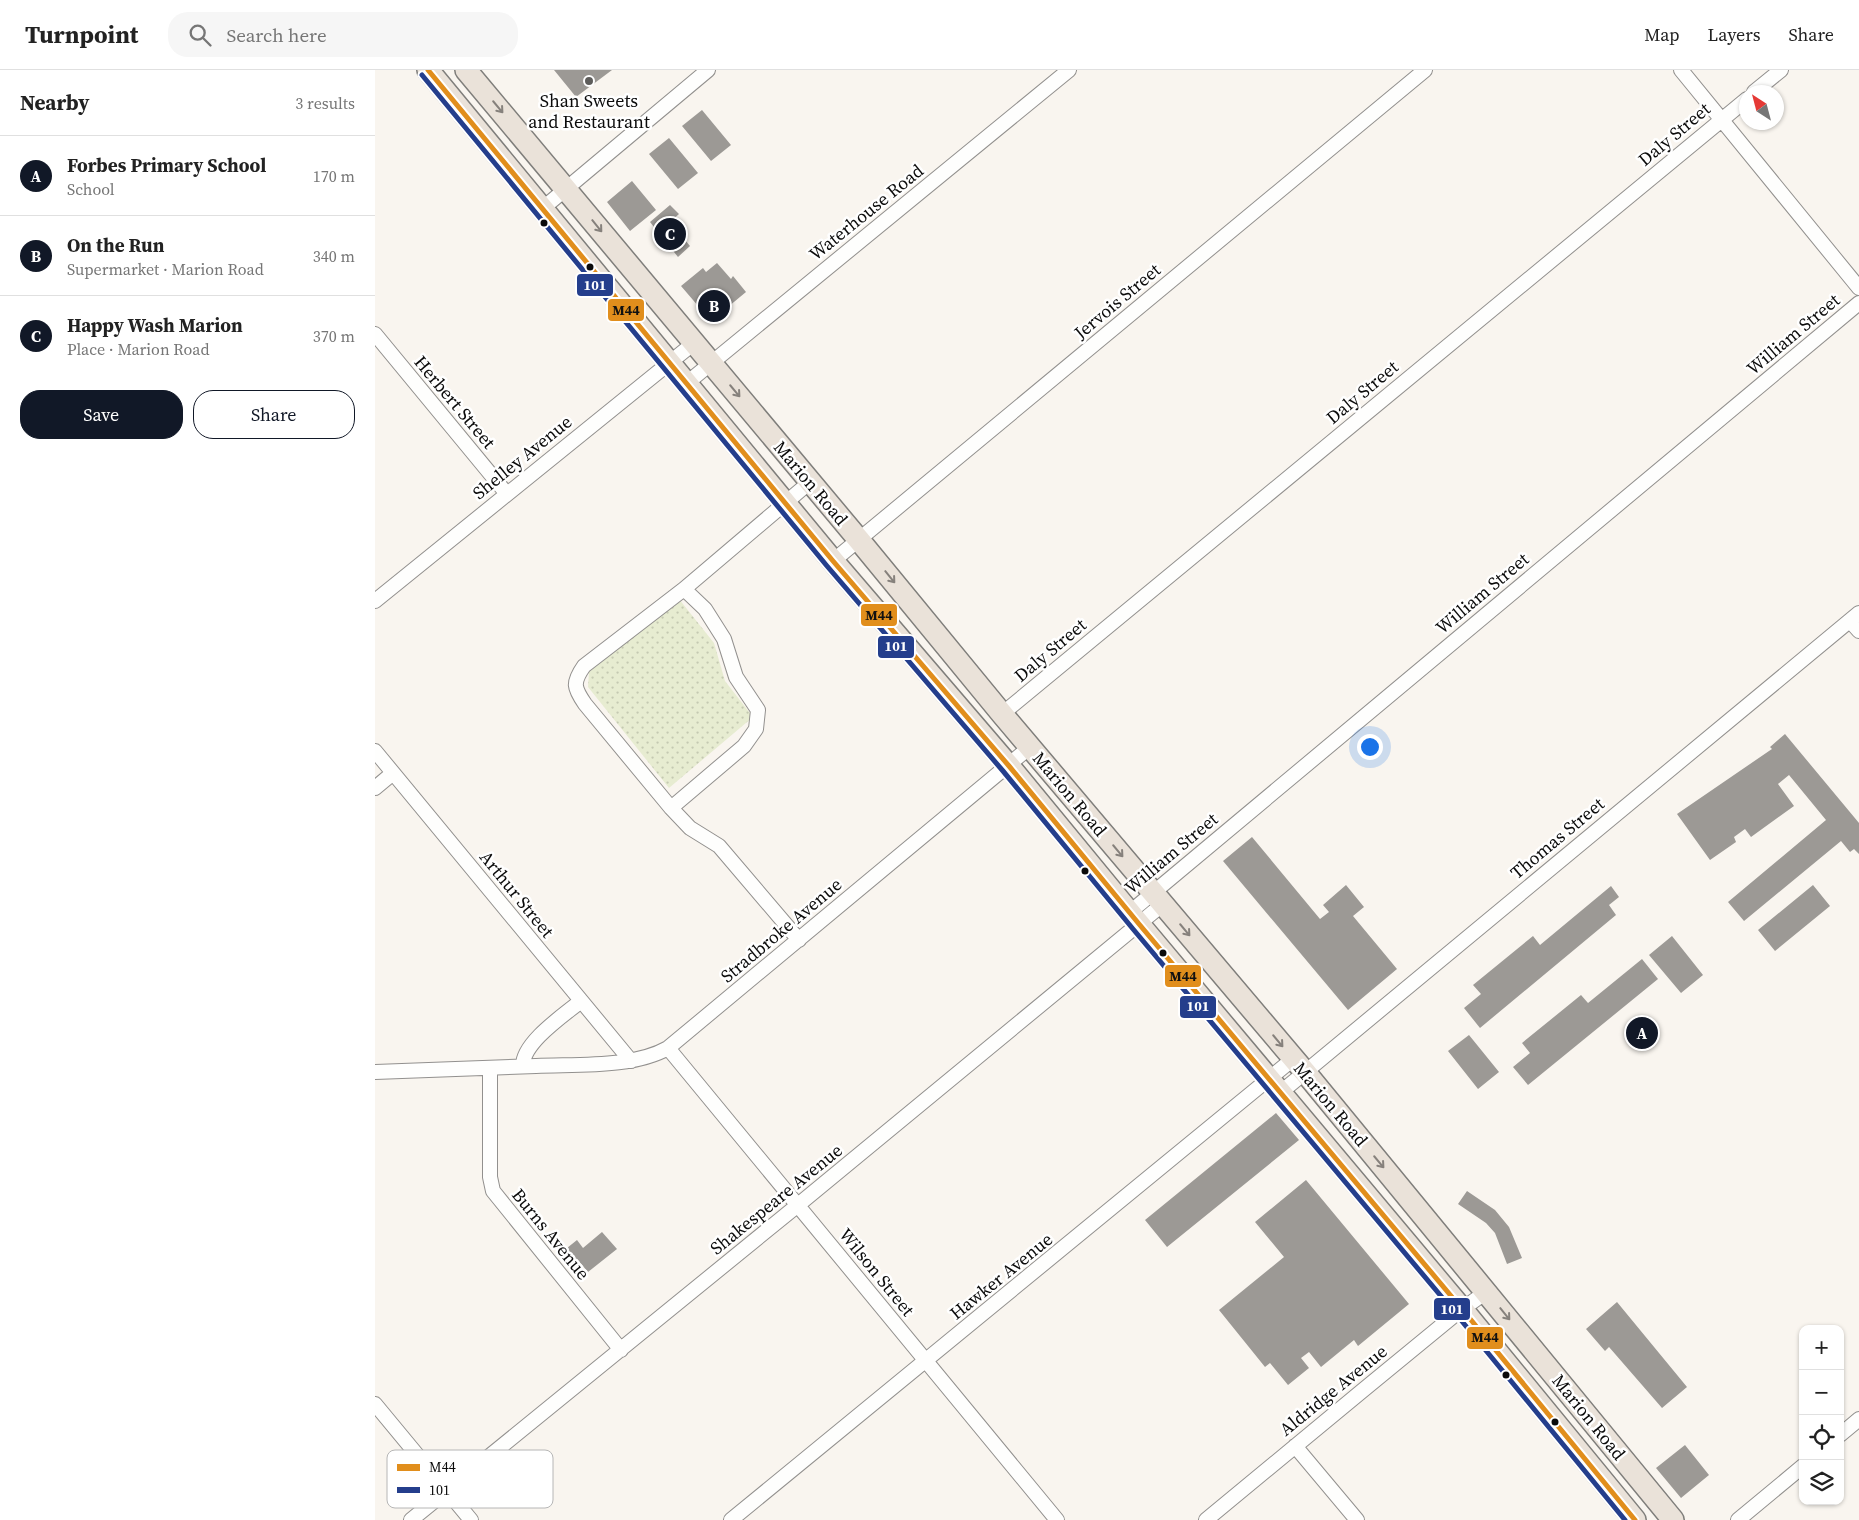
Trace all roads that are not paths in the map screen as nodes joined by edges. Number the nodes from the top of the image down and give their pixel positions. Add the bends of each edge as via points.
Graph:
1 (428, 70) edge
2 (466, 70) edge
3 (708, 70) edge
4 (1069, 70) edge
5 (1425, 70) edge
6 (1681, 70) edge
7 (1781, 70) edge
8 (1763, 85) edge
9 (1739, 105) edge
10 (1721, 120) junction
11 (566, 188) junction
12 (542, 209) junction
13 (1859, 288) edge
14 (1859, 303) edge
15 (375, 334) edge
16 (694, 343) junction
17 (670, 362) junction
18 (711, 363) junction
19 (687, 384) junction
20 (810, 482) junction
21 (507, 494) junction
22 (785, 503) junction
23 (859, 540) junction
24 (833, 561) junction
25 (684, 589) junction
26 (375, 601) edge
27 (1856, 622) edge
28 (1002, 714) junction
29 (1030, 747) junction
30 (375, 751) edge
31 (1009, 766) junction
32 (393, 773) junction
33 (375, 788) edge
34 (671, 808) junction
35 (1158, 898) junction
36 (1134, 919) junction
37 (799, 940) junction
38 (581, 1001) junction
39 (668, 1048) junction
40 (631, 1061) junction
41 (523, 1066) junction
42 (1299, 1066) junction
43 (490, 1068) junction
44 (375, 1072) edge
45 (1275, 1086) junction
46 (798, 1205) junction
47 (1486, 1292) junction
48 (1462, 1309) junction
49 (621, 1350) junction
50 (926, 1362) junction
51 (375, 1404) edge
52 (1859, 1419) edge
53 (1844, 1432) edge
54 (1295, 1446) junction
55 (413, 1450) edge
56 (498, 1450) edge
57 (1799, 1469) edge
58 (426, 1508) edge
59 (461, 1508) edge
60 (411, 1520) edge
61 (471, 1520) edge
62 (731, 1520) edge
63 (1057, 1520) edge
64 (1206, 1520) edge
65 (1357, 1520) edge
66 (1635, 1520) edge
67 (1673, 1520) edge
68 (1738, 1520) edge

1 - 12 main road, Marion Road
2 -> 11 main road, Marion Road
3 - 11 street
4 - 18 street, Waterhouse Road
5 - 23 street, Jervois Street
6 - 10 street
7 - 8 street
9 - 10 street, Daly Street
10 - 13 street
10 - 28 street, Daly Street
11 - 12 street
11 -> 16 main road, Marion Road
12 - 17 main road, Marion Road
14 - 35 street, William Street
15 - 21 street, Herbert Street
16 - 17 street, Shelley Avenue
16 - 18 main road, Marion Road
17 - 19 main road, Marion Road
17 - 21 street, Shelley Avenue
18 - 19 street, Waterhouse Road
18 -> 20 main road, Marion Road
19 - 22 main road, Marion Road
20 - 22 street
20 - 23 main road, Marion Road
21 - 26 street, Shelley Avenue
22 - 24 main road, Marion Road
22 - 25 street
23 - 24 street, Jervois Street
23 -> 28 main road, Marion Road
24 - 31 main road, Marion Road
25 - 34 street via 705,609 724,638 736,677 758,710 756,729 744,746
25 - 34 street via 584,666 577,677 575,690
27 - 42 street, Thomas Street
28 - 29 main road, Marion Road
29 - 31 street, Stradbroke Avenue
29 -> 35 main road, Marion Road
30 - 32 street, Arthur Street
31 - 36 main road, Marion Road
31 - 37 street, Stradbroke Avenue
32 - 33 street
32 - 38 street, Arthur Street
34 - 37 street via 690,828 719,846
35 - 36 street, William Street
35 -> 42 main road, Marion Road
36 - 45 main road, Marion Road
36 - 46 street, Shakespeare Avenue
37 - 39 street, Stradbroke Avenue
38 - 40 street, Arthur Street
38 - 41 street via 535,1041 526,1052
39 - 40 street, Stradbroke Avenue
39 - 46 street, Wilson Street
40 - 41 street, Stradbroke Avenue
41 - 43 street, Stradbroke Avenue
42 - 45 street, Thomas Street
42 -> 47 main road, Marion Road
43 - 44 street, Stradbroke Avenue
43 - 49 street, Burns Avenue via 490,1177 493,1191
45 - 48 main road, Marion Road
45 - 50 street, Hawker Avenue
46 - 49 street, Shakespeare Avenue
46 - 50 street, Wilson Street
47 - 48 street, Aldridge Avenue
47 -> 67 main road, Marion Road
48 - 54 street, Aldridge Avenue
48 - 66 main road, Marion Road
49 - 56 street, Shakespeare Avenue
50 - 62 street, Hawker Avenue
50 - 63 street, Wilson Street
51 - 55 street
52 - 53 street
54 - 64 street, Aldridge Avenue
54 - 65 street
57 - 68 street
58 - 60 street, Shakespeare Avenue
59 - 61 street

